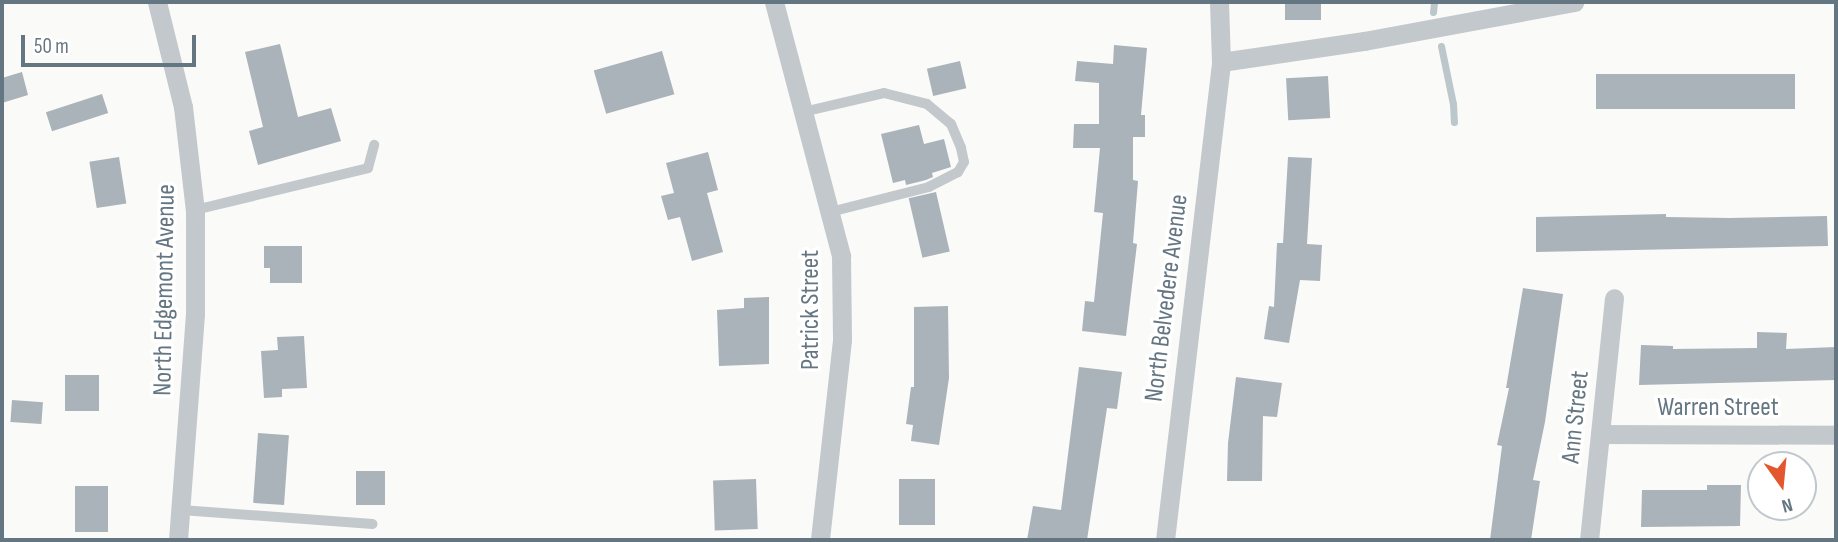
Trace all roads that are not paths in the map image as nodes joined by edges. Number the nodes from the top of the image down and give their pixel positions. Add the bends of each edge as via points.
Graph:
1 (157, 2) edge
2 (774, 2) edge
3 (1219, 2) edge
4 (1574, 2) edge
5 (1221, 62) junction
6 (803, 112) junction
7 (374, 145) dead end
8 (195, 210) junction
9 (830, 212) junction
10 (1614, 298) dead end
11 (1600, 434) junction
12 (1836, 435) edge
13 (181, 510) junction
14 (372, 524) dead end
15 (178, 540) edge
16 (820, 540) edge
17 (1165, 540) edge
18 (1589, 540) edge

1 - 8 street, North Edgemont Avenue via 183,107
2 - 6 street, Patrick Street
3 - 5 street, North Belvedere Avenue
4 - 5 street
5 - 17 street, North Belvedere Avenue
6 - 9 street, Patrick Street
6 - 9 lane via 884,93 927,104 951,124 961,148 964,162 958,172 929,187
7 - 8 lane via 368,168
8 - 13 street, North Edgemont Avenue via 195,314
9 - 16 street, Patrick Street via 841,256 842,340
10 - 11 street, Ann Street
11 - 12 street, Warren Street
11 - 18 street, Ann Street
13 - 14 lane
13 - 15 street, North Edgemont Avenue

